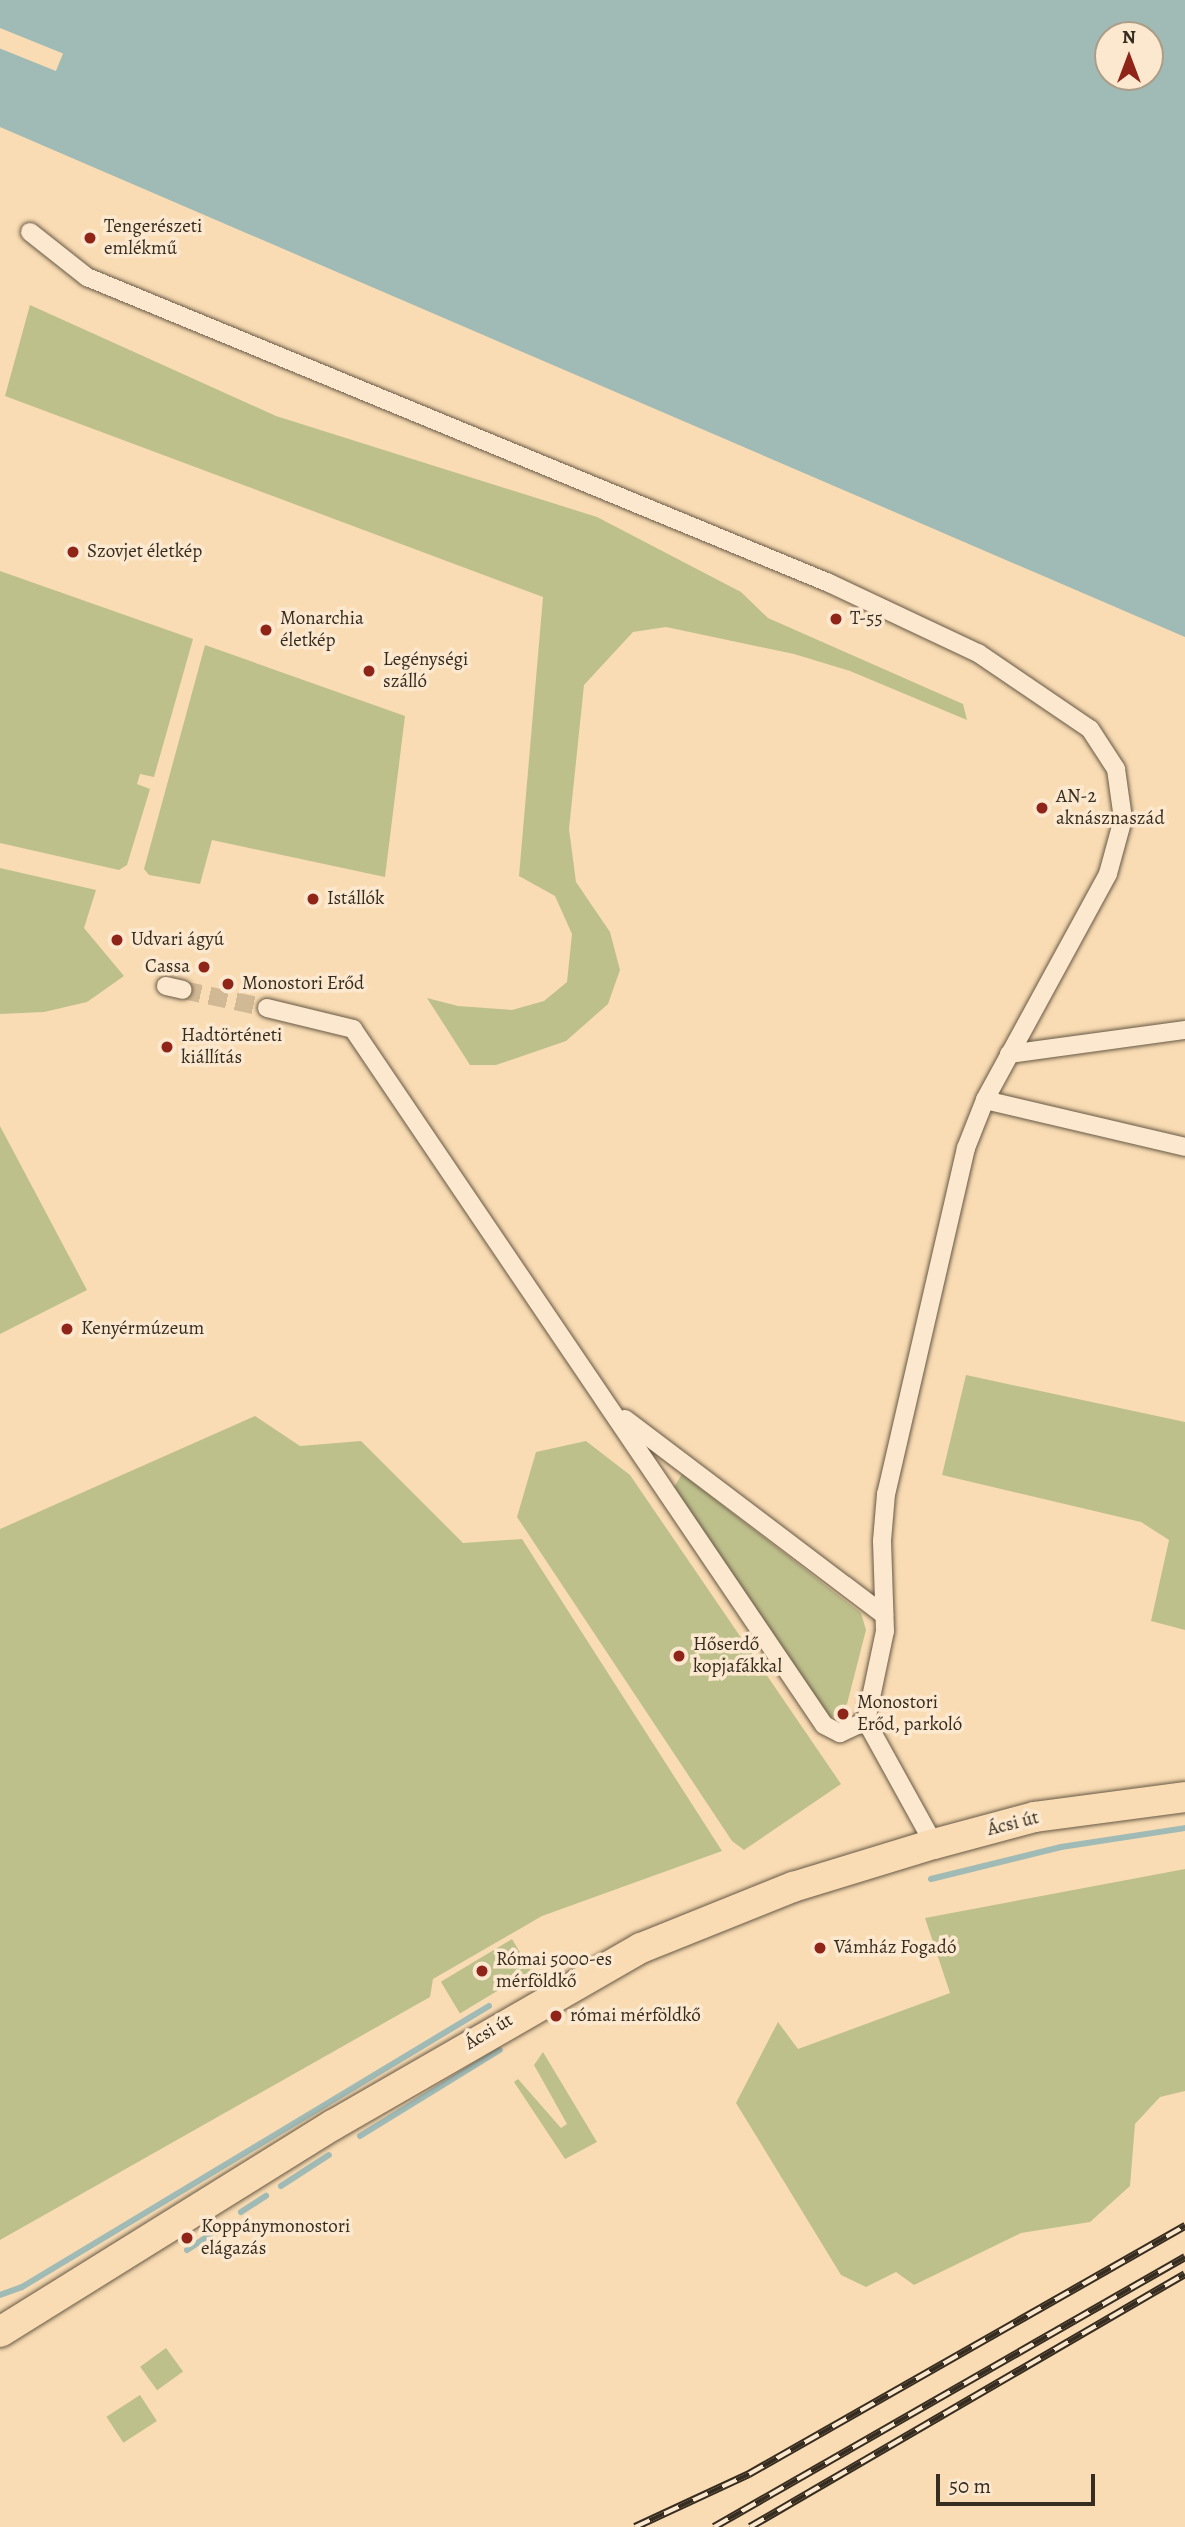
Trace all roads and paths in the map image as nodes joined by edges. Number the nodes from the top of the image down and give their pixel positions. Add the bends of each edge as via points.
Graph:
1 (30, 232) dead end
2 (267, 1008) tunnel mouth
3 (1185, 1030) edge
4 (1009, 1054) junction
5 (985, 1100) junction
6 (1185, 1147) edge
7 (614, 1411) junction
8 (688, 1468) junction
9 (667, 1495) junction
10 (884, 1615) junction
11 (866, 1721) junction
12 (1185, 1797) edge
13 (934, 1844) junction
14 (0, 2332) edge

1 - 4 street via 87,277 829,583 978,653 1090,729 1116,769 1123,819 1108,874
2 - 7 street via 353,1029
3 - 4 street
4 - 5 street
5 - 6 street
5 - 10 street via 966,1148 886,1494
7 - 8 street
7 - 9 street
8 - 9 street via 672,1476
8 - 10 street
9 - 11 street via 824,1725 840,1733
10 - 11 street via 885,1631
11 - 13 street
12 - 13 main road, Ácsi út via 1035,1817
13 - 14 main road, Ácsi út via 793,1887 640,1948 333,2125

